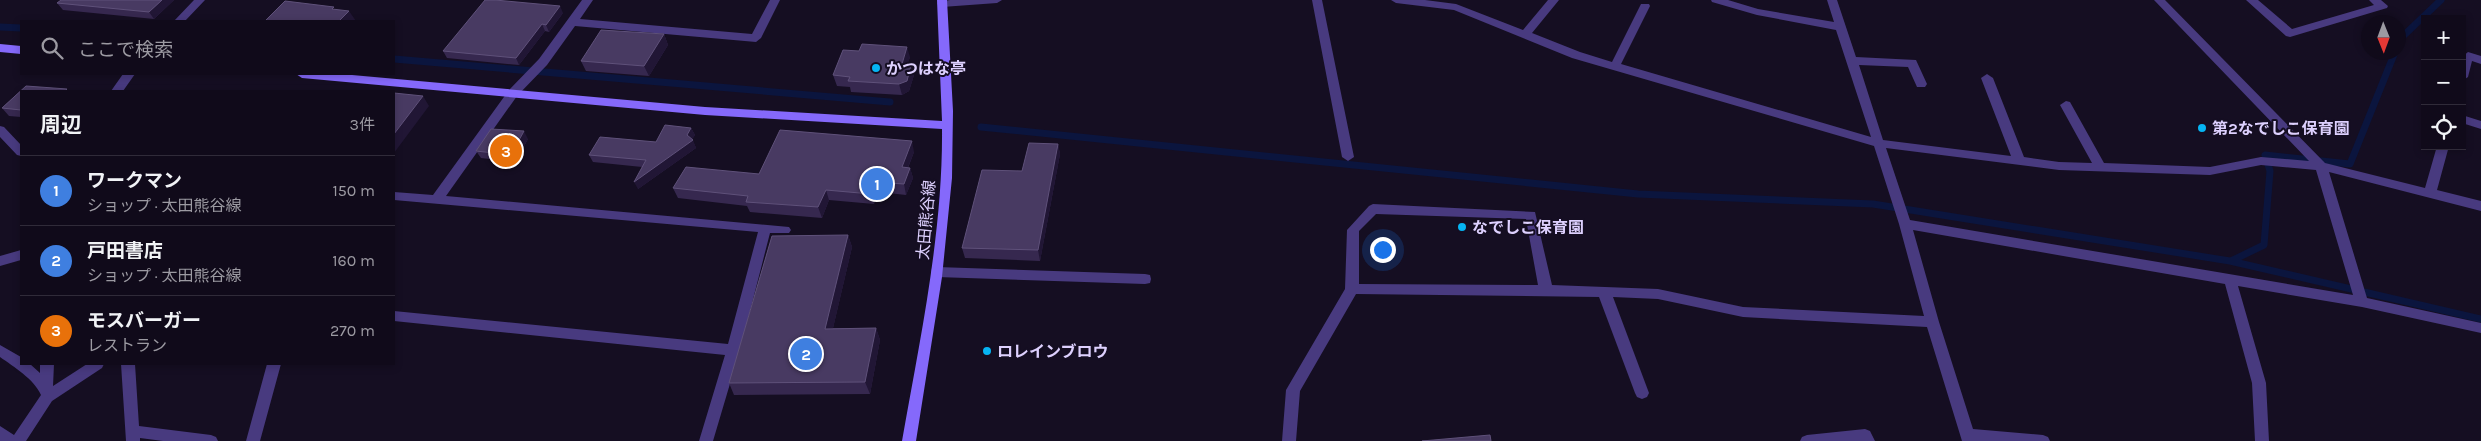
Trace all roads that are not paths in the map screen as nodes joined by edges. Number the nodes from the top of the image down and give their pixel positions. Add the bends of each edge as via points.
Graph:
1 (200, 0) edge
2 (588, 0) edge
3 (775, 0) edge
4 (997, 0) edge
5 (1317, 0) edge
6 (1396, 0) edge
7 (1554, 0) edge
8 (1716, 0) edge
9 (1832, 0) edge
10 (2159, 0) edge
11 (2251, 0) edge
12 (2374, 0) edge
13 (942, 2) edge
14 (1454, 3) edge
15 (1644, 6) dead end
16 (180, 20) edge
17 (572, 22) junction
18 (1841, 28) junction
19 (1525, 34) junction
20 (0, 48) edge
21 (20, 50) edge
22 (2481, 60) edge
23 (1852, 62) junction
24 (2466, 63) edge
25 (1615, 66) junction
26 (128, 75) edge
27 (313, 75) edge
28 (1987, 78) dead end
29 (1920, 84) dead end
30 (118, 90) edge
31 (512, 93) junction
32 (2066, 105) dead end
33 (2466, 120) edge
34 (2481, 125) edge
35 (947, 126) junction
36 (0, 130) edge
37 (1877, 144) junction
38 (2442, 150) edge
39 (20, 151) edge
40 (1348, 157) dead end
41 (2019, 161) junction
42 (2321, 166) junction
43 (2100, 167) junction
44 (2430, 192) junction
45 (395, 196) edge
46 (436, 200) junction
47 (2481, 206) edge
48 (1905, 222) junction
49 (765, 229) junction
50 (785, 230) dead end
51 (20, 254) edge
52 (0, 261) edge
53 (938, 272) junction
54 (2230, 278) junction
55 (1145, 279) dead end
56 (1352, 289) junction
57 (1546, 290) junction
58 (1604, 292) junction
59 (2362, 302) junction
60 (395, 316) edge
61 (1932, 322) junction
62 (2481, 328) edge
63 (0, 350) edge
64 (734, 350) junction
65 (20, 364) edge
66 (22, 365) edge
67 (47, 365) edge
68 (96, 365) edge
69 (128, 365) edge
70 (274, 365) edge
71 (46, 392) junction
72 (1642, 392) dead end
73 (0, 432) edge
74 (133, 436) edge
75 (1968, 438) edge
76 (10, 441) edge
77 (18, 441) edge
78 (211, 441) edge
79 (254, 441) edge
80 (706, 441) edge
81 (909, 441) edge
82 (1289, 441) edge
83 (1807, 441) edge
84 (1868, 441) edge
85 (2043, 441) edge
86 (2262, 441) edge

1 - 16 street
2 - 17 street
3 - 17 street via 756,38
4 - 13 street
5 - 40 street
6 - 14 street
7 - 19 street
8 - 18 street via 1757,12
9 - 18 street
10 - 42 street
11 - 12 street via 2290,33 2383,6
13 - 35 street, 太田熊谷線
14 - 19 street
15 - 25 street
17 - 31 street via 544,62
18 - 23 street
19 - 25 street via 1576,55
20 - 21 street
22 - 24 street via 2468,56
23 - 29 street via 1912,63
23 - 37 street
25 - 37 street
26 - 30 street
27 - 31 street
28 - 41 street
31 - 35 street via 863,123
31 - 46 street
32 - 43 street
33 - 34 street
35 - 53 street, 太田熊谷線
36 - 39 street
37 - 41 street
37 - 48 street
38 - 44 street
41 - 43 street
42 - 43 street via 2261,161 2210,171
42 - 44 street
42 - 59 street
44 - 47 street
45 - 46 street
46 - 49 street
48 - 54 street
48 - 61 street
49 - 50 street
49 - 64 street
51 - 52 street
53 - 55 street
53 - 81 street, 太田熊谷線
54 - 59 street
54 - 86 street via 2259,383
56 - 57 street
56 - 57 street via 1353,230 1374,209 1531,215
56 - 82 street via 1293,390
57 - 58 street
58 - 61 street via 1658,294 1742,312
58 - 72 street
59 - 62 street
60 - 64 street
61 - 75 street
63 - 65 street
64 - 80 street
66 - 71 street
67 - 71 street
68 - 71 street
69 - 74 street
70 - 79 street
71 - 77 street
73 - 76 street
74 - 78 street
75 - 85 street
83 - 84 street via 1866,435

